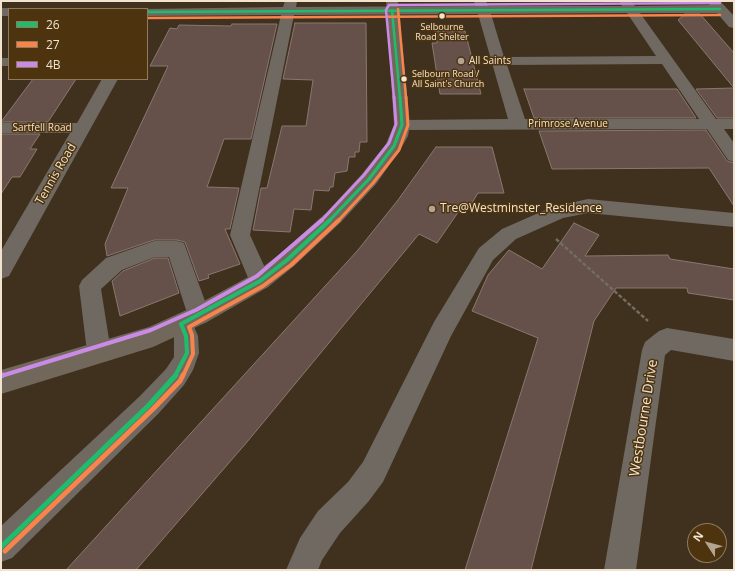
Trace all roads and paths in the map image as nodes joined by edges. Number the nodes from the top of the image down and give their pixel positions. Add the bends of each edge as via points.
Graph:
1 (628, 5) edge
2 (717, 5) edge
3 (289, 6) edge
4 (392, 6) edge
5 (481, 6) edge
6 (150, 10) edge
7 (734, 24) edge
8 (667, 60) junction
9 (499, 61) junction
10 (109, 80) edge
11 (518, 124) junction
12 (711, 124) junction
13 (734, 124) edge
14 (402, 125) junction
15 (1, 128) edge
16 (83, 128) junction
17 (734, 156) edge
18 (734, 220) edge
19 (534, 222) junction
20 (1, 270) edge
21 (260, 281) junction
22 (190, 319) junction
23 (667, 339) junction
24 (734, 350) edge
25 (99, 352) junction
26 (1, 382) edge
27 (1, 547) edge
28 (302, 570) edge
29 (620, 570) edge

1 - 2 street
1 - 5 street
1 - 8 street
2 - 7 street
3 - 4 street
3 - 6 street
3 - 21 street via 240,235
4 - 5 street
4 - 14 main road
5 - 9 street
8 - 9 street
8 - 12 street
9 - 11 street
10 - 16 street, Tennis Road
11 - 12 street, Primrose Avenue
11 - 14 street, Primrose Avenue
12 - 13 street, Primrose Avenue
12 - 17 street
14 - 21 main road via 394,146 364,184 328,222
15 - 16 street, Sartfell Road
16 - 20 street, Tennis Road
18 - 19 street via 588,206 559,212
19 - 23 path via 566,246
19 - 28 street via 509,234 486,254 442,329 373,472 329,522 311,549
21 - 22 main road
22 - 25 main road via 152,336
22 - 25 street via 177,250 154,249 114,264 90,286
22 - 27 street via 186,336 187,352 175,377
23 - 24 street
23 - 29 street, Westbourne Drive via 654,350
25 - 26 main road

